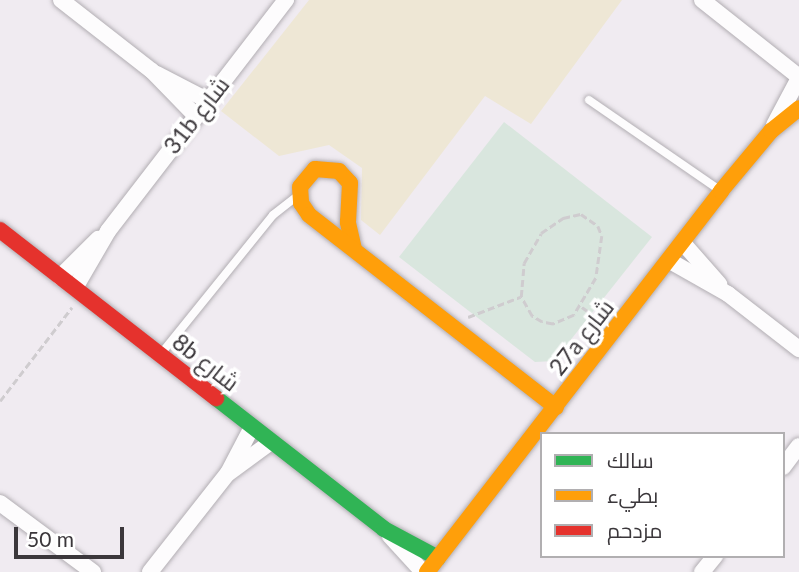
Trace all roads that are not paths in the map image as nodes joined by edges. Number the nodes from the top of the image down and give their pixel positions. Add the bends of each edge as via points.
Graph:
1 (61, 0) edge
2 (286, 0) edge
3 (702, 0) edge
4 (152, 71) junction
5 (799, 77) edge
6 (207, 100) junction
7 (589, 100) dead end
8 (799, 108) edge
9 (195, 115) junction
10 (771, 131) junction
11 (721, 191) junction
12 (299, 195) junction
13 (0, 230) edge
14 (108, 230) junction
15 (683, 243) junction
16 (354, 249) junction
17 (670, 261) junction
18 (60, 276) junction
19 (79, 291) junction
20 (728, 294) junction
21 (799, 349) edge
22 (160, 355) junction
23 (556, 407) junction
24 (252, 427) junction
25 (271, 442) junction
26 (799, 446) edge
27 (785, 464) edge
28 (228, 473) junction
29 (0, 503) edge
30 (384, 528) junction
31 (438, 558) junction
32 (713, 558) edge
33 (77, 566) edge
34 (93, 572) edge
35 (150, 572) edge
36 (425, 572) edge
37 (702, 572) edge

1 - 4 street
2 - 6 street, 31b شارع
3 - 5 street
4 - 6 street
4 - 9 street
5 - 10 street, 27a شارع
6 - 9 street, 31b شارع
7 - 11 lane
8 - 10 street, 27a شارع
9 - 14 street, 31b شارع
10 - 11 street, 27a شارع
11 - 15 street, 27a شارع
12 - 16 street via 309,215
12 - 16 street via 303,179 316,169 332,167 346,176 351,188 348,222
12 - 22 lane via 273,215
13 - 18 street, 8b شارع
14 - 18 street, 31b شارع
14 - 19 street, 31b شارع
15 - 17 street, 27a شارع
15 - 20 street
16 - 23 street
17 - 20 street
17 - 23 street, 27a شارع
18 - 19 street, 8b شارع
19 - 22 street, 8b شارع
20 - 21 street
22 - 24 street, 8b شارع
23 - 31 street, 27a شارع
24 - 25 street, 8b شارع
24 - 28 street
25 - 28 street
25 - 30 street, 8b شارع
26 - 27 street
28 - 35 street
29 - 33 street
30 - 31 street, 8b شارع
30 - 36 street, 8b شارع
31 - 36 street, 27a شارع
32 - 37 street
33 - 34 street

